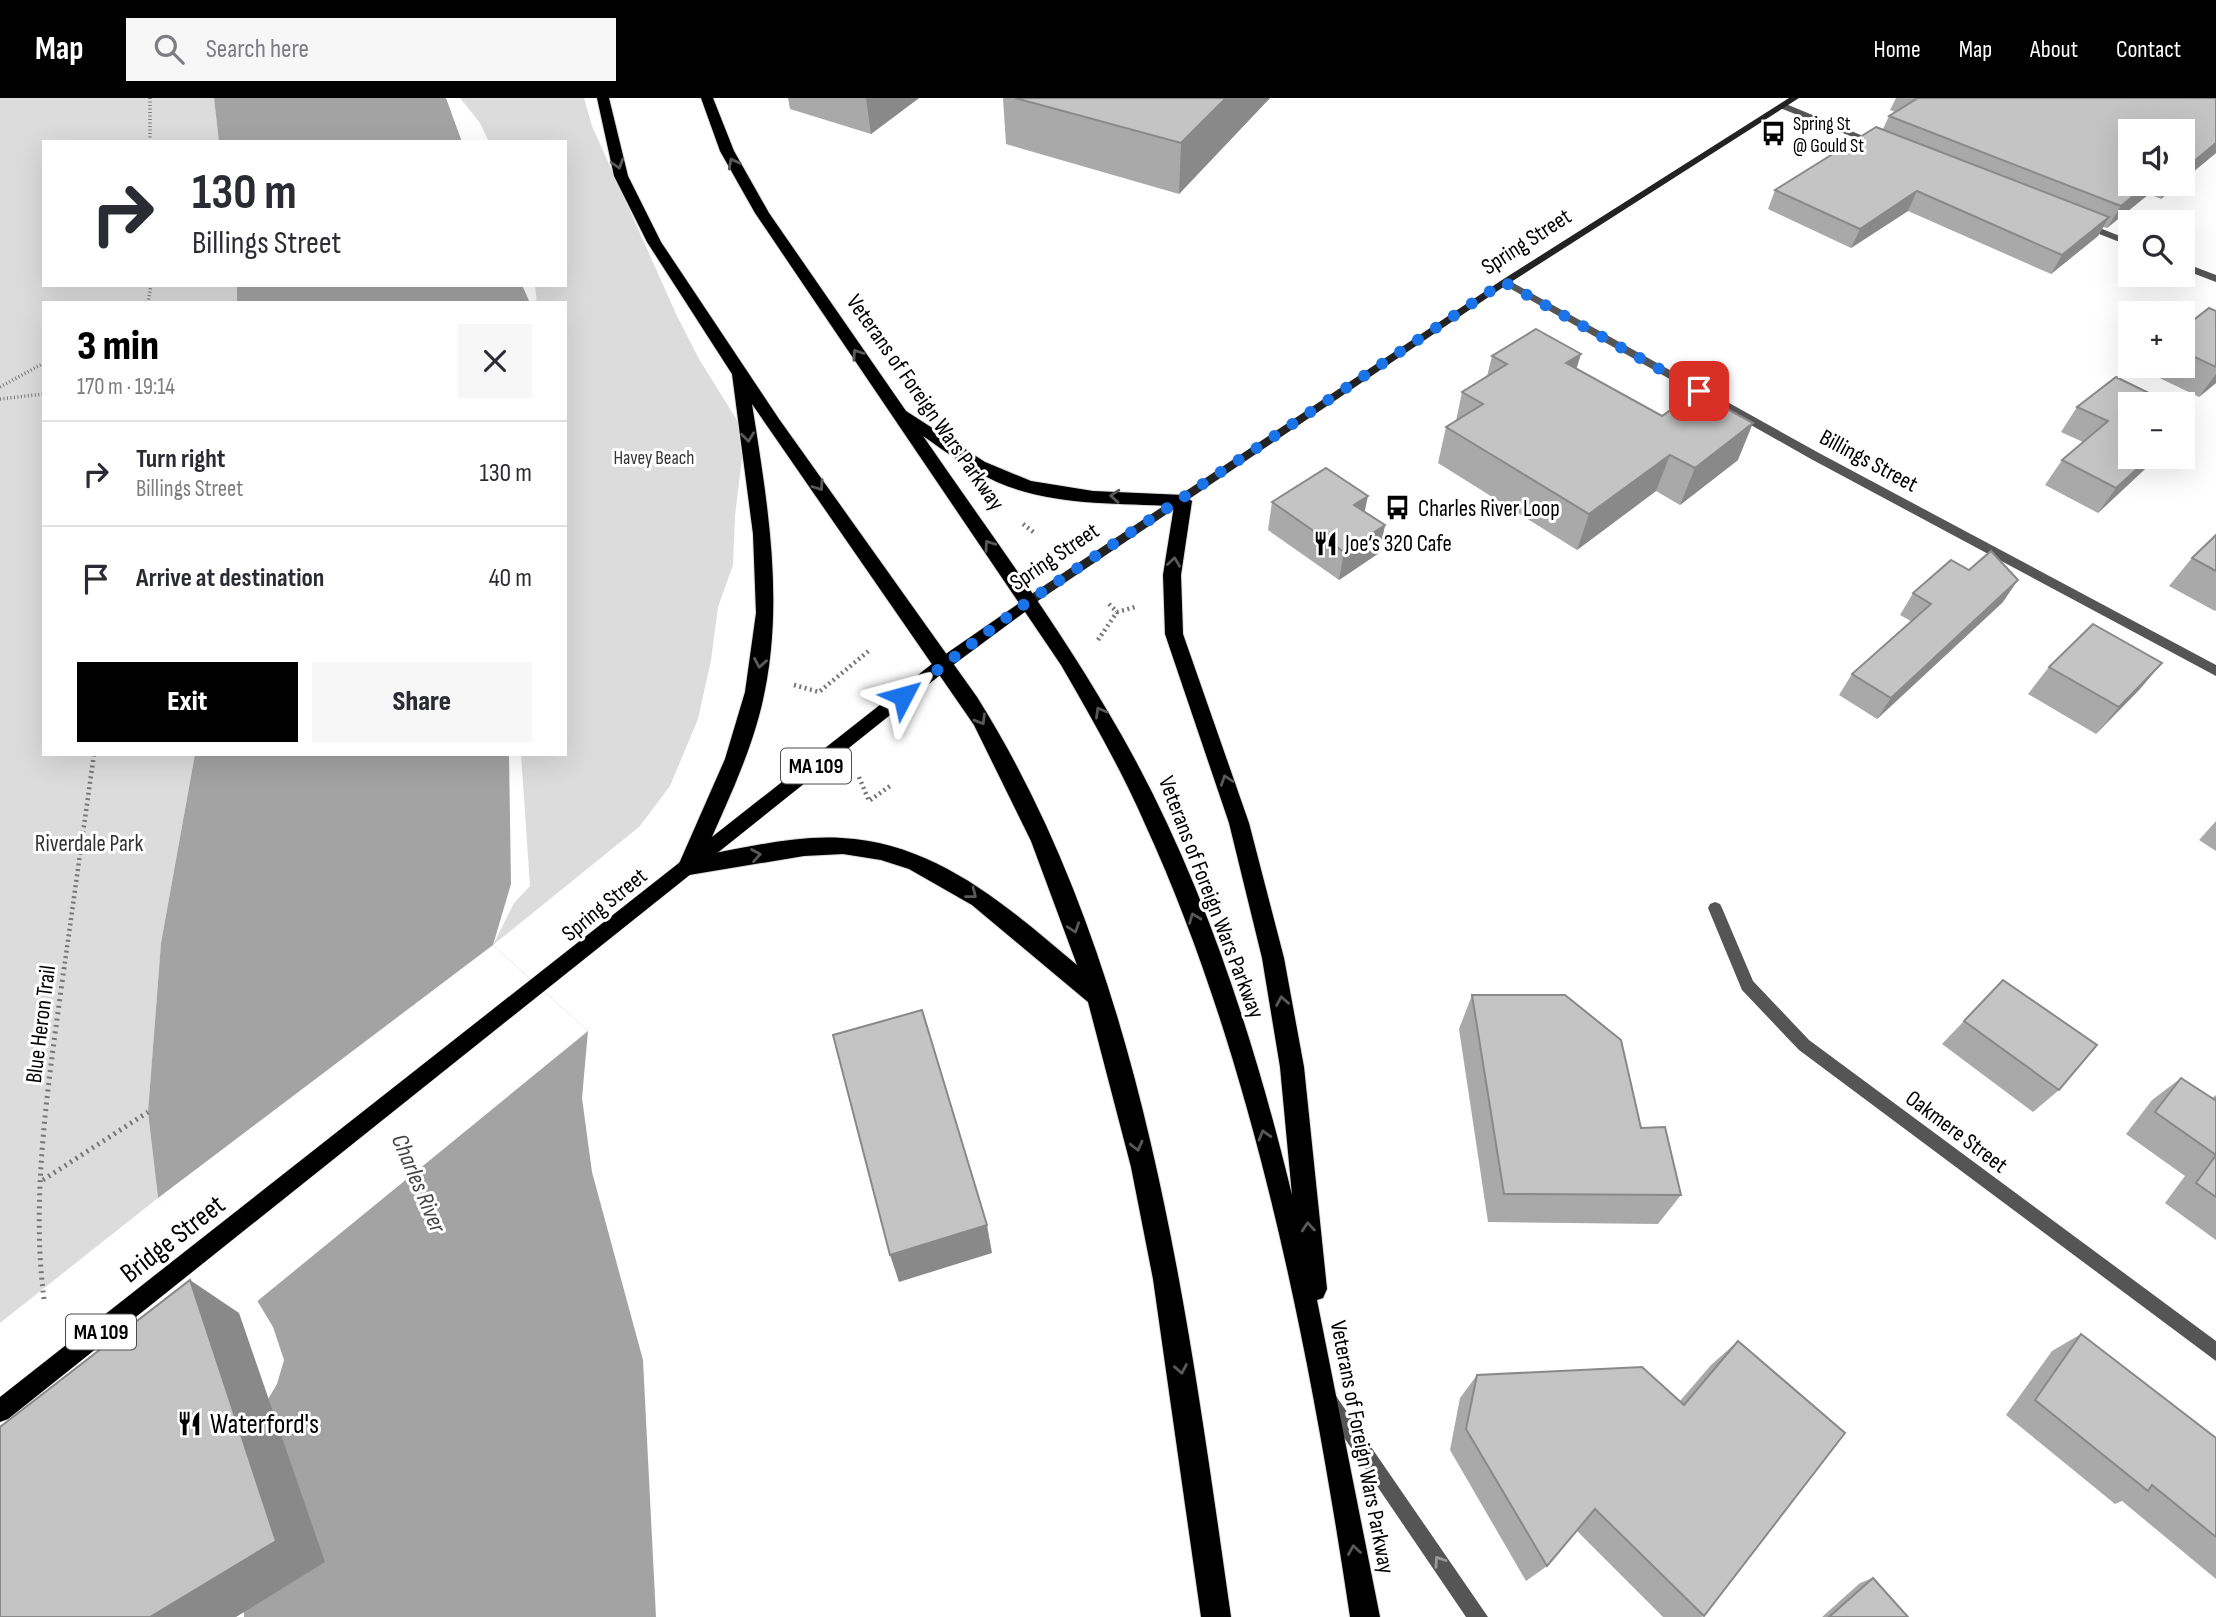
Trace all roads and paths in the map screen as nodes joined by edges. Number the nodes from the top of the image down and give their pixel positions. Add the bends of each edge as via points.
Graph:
1 (150, 98) edge
2 (603, 98) edge
3 (707, 98) edge
4 (1795, 98) edge
5 (1783, 106) junction
6 (150, 140) edge
7 (1886, 147) edge
8 (2078, 223) edge
9 (2118, 238) edge
10 (2195, 270) edge
11 (2216, 279) edge
12 (1504, 282) junction
13 (42, 364) edge
14 (739, 369) junction
15 (0, 387) edge
16 (42, 394) edge
17 (0, 399) edge
18 (895, 410) junction
19 (1183, 500) junction
20 (1027, 602) junction
21 (1109, 604) dead end
22 (1139, 606) dead end
23 (1117, 612) junction
24 (1095, 644) dead end
25 (871, 649) dead end
26 (943, 664) junction
27 (2216, 671) edge
28 (785, 684) dead end
29 (819, 691) junction
30 (822, 699) dead end
31 (94, 756) edge
32 (858, 776) dead end
33 (890, 786) dead end
34 (689, 866) junction
35 (1714, 908) dead end
36 (1096, 995) junction
37 (381, 1111) joint
38 (148, 1112) dead end
39 (42, 1180) junction
40 (44, 1299) dead end
41 (2216, 1352) edge
42 (1324, 1392) junction
43 (0, 1411) edge
44 (1216, 1617) edge
45 (1364, 1617) edge
46 (1478, 1617) edge

1 - 6 path
2 -> 14 highway via 616,160 636,208
18 -> 3 highway, Veterans of Foreign Wars Parkway via 743,182
4 - 5 main road, Spring Street
5 - 7 street
5 - 12 main road, Spring Street
8 - 9 street
10 - 11 street
12 - 19 main road, Spring Street
12 - 27 street, Billings Street via 1815,456
13 - 15 path
14 -> 26 highway
14 -> 34 highway via 766,615 745,730
16 - 17 path
19 -> 18 highway via 1059,492 1018,483 983,467
20 -> 18 highway, Veterans of Foreign Wars Parkway
19 - 20 main road, Spring Street
42 -> 19 highway via 1295,1094 1280,989 1239,822 1174,634 1172,575
20 - 26 main road, Spring Street / MA 109
42 -> 20 highway, Veterans of Foreign Wars Parkway via 1266,1138 1193,917 1109,727
21 - 23 path
22 - 23 path
23 - 24 path
25 - 29 path
26 - 34 main road, Spring Street / MA 109
26 -> 36 highway via 989,735 1023,801
28 - 29 path
29 - 30 path
31 - 39 path, Blue Heron Trail via 48,1096
32 - 33 path via 869,801
34 -> 36 highway via 825,847 883,852 915,861 967,889
34 - 37 main road, Spring Street / MA 109
35 - 41 street, Oakmere Street via 1747,985 1804,1045
36 -> 44 highway via 1154,1222 1186,1402
37 - 43 main road, Bridge Street / MA 109
38 - 39 path
39 - 40 path, Blue Heron Trail via 38,1265
45 -> 42 highway, Veterans of Foreign Wars Parkway
46 -> 42 street

